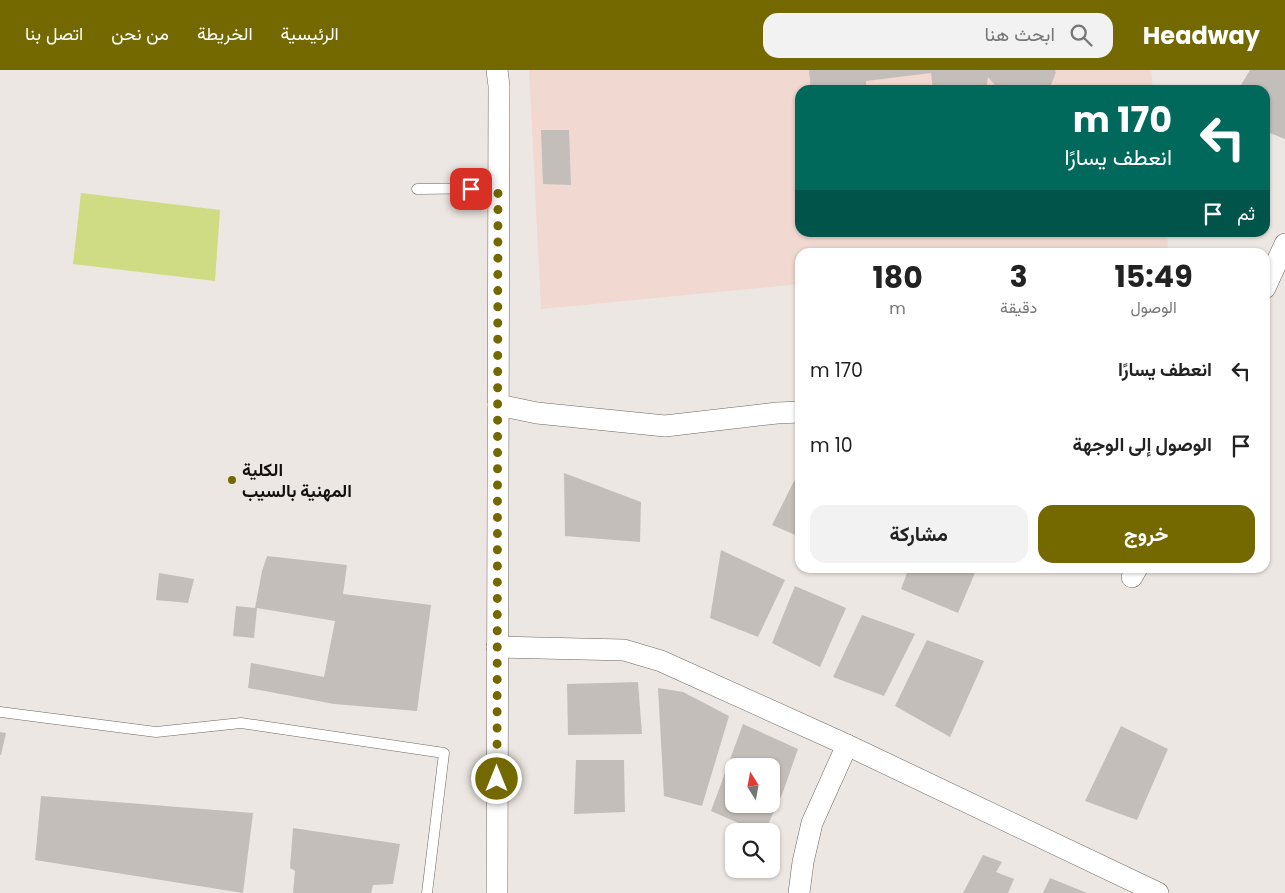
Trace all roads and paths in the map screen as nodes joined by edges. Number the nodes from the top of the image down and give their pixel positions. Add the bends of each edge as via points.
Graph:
1 (497, 70) edge
2 (498, 188) junction
3 (417, 189) dead end
4 (1285, 244) edge
5 (1270, 277) edge
6 (498, 405) junction
7 (795, 412) edge
8 (498, 647) junction
9 (0, 712) edge
10 (848, 745) junction
11 (1146, 890) edge
12 (427, 893) edge
13 (497, 893) edge
14 (799, 893) edge

1 - 2 street
2 - 3 lane
2 - 6 street
4 - 5 street
6 - 7 street via 537,413 665,426
6 - 8 street
8 - 10 street via 624,650 661,661
8 - 13 street
9 - 12 lane via 156,732 241,723 444,753
10 - 11 street
10 - 14 street via 812,823

